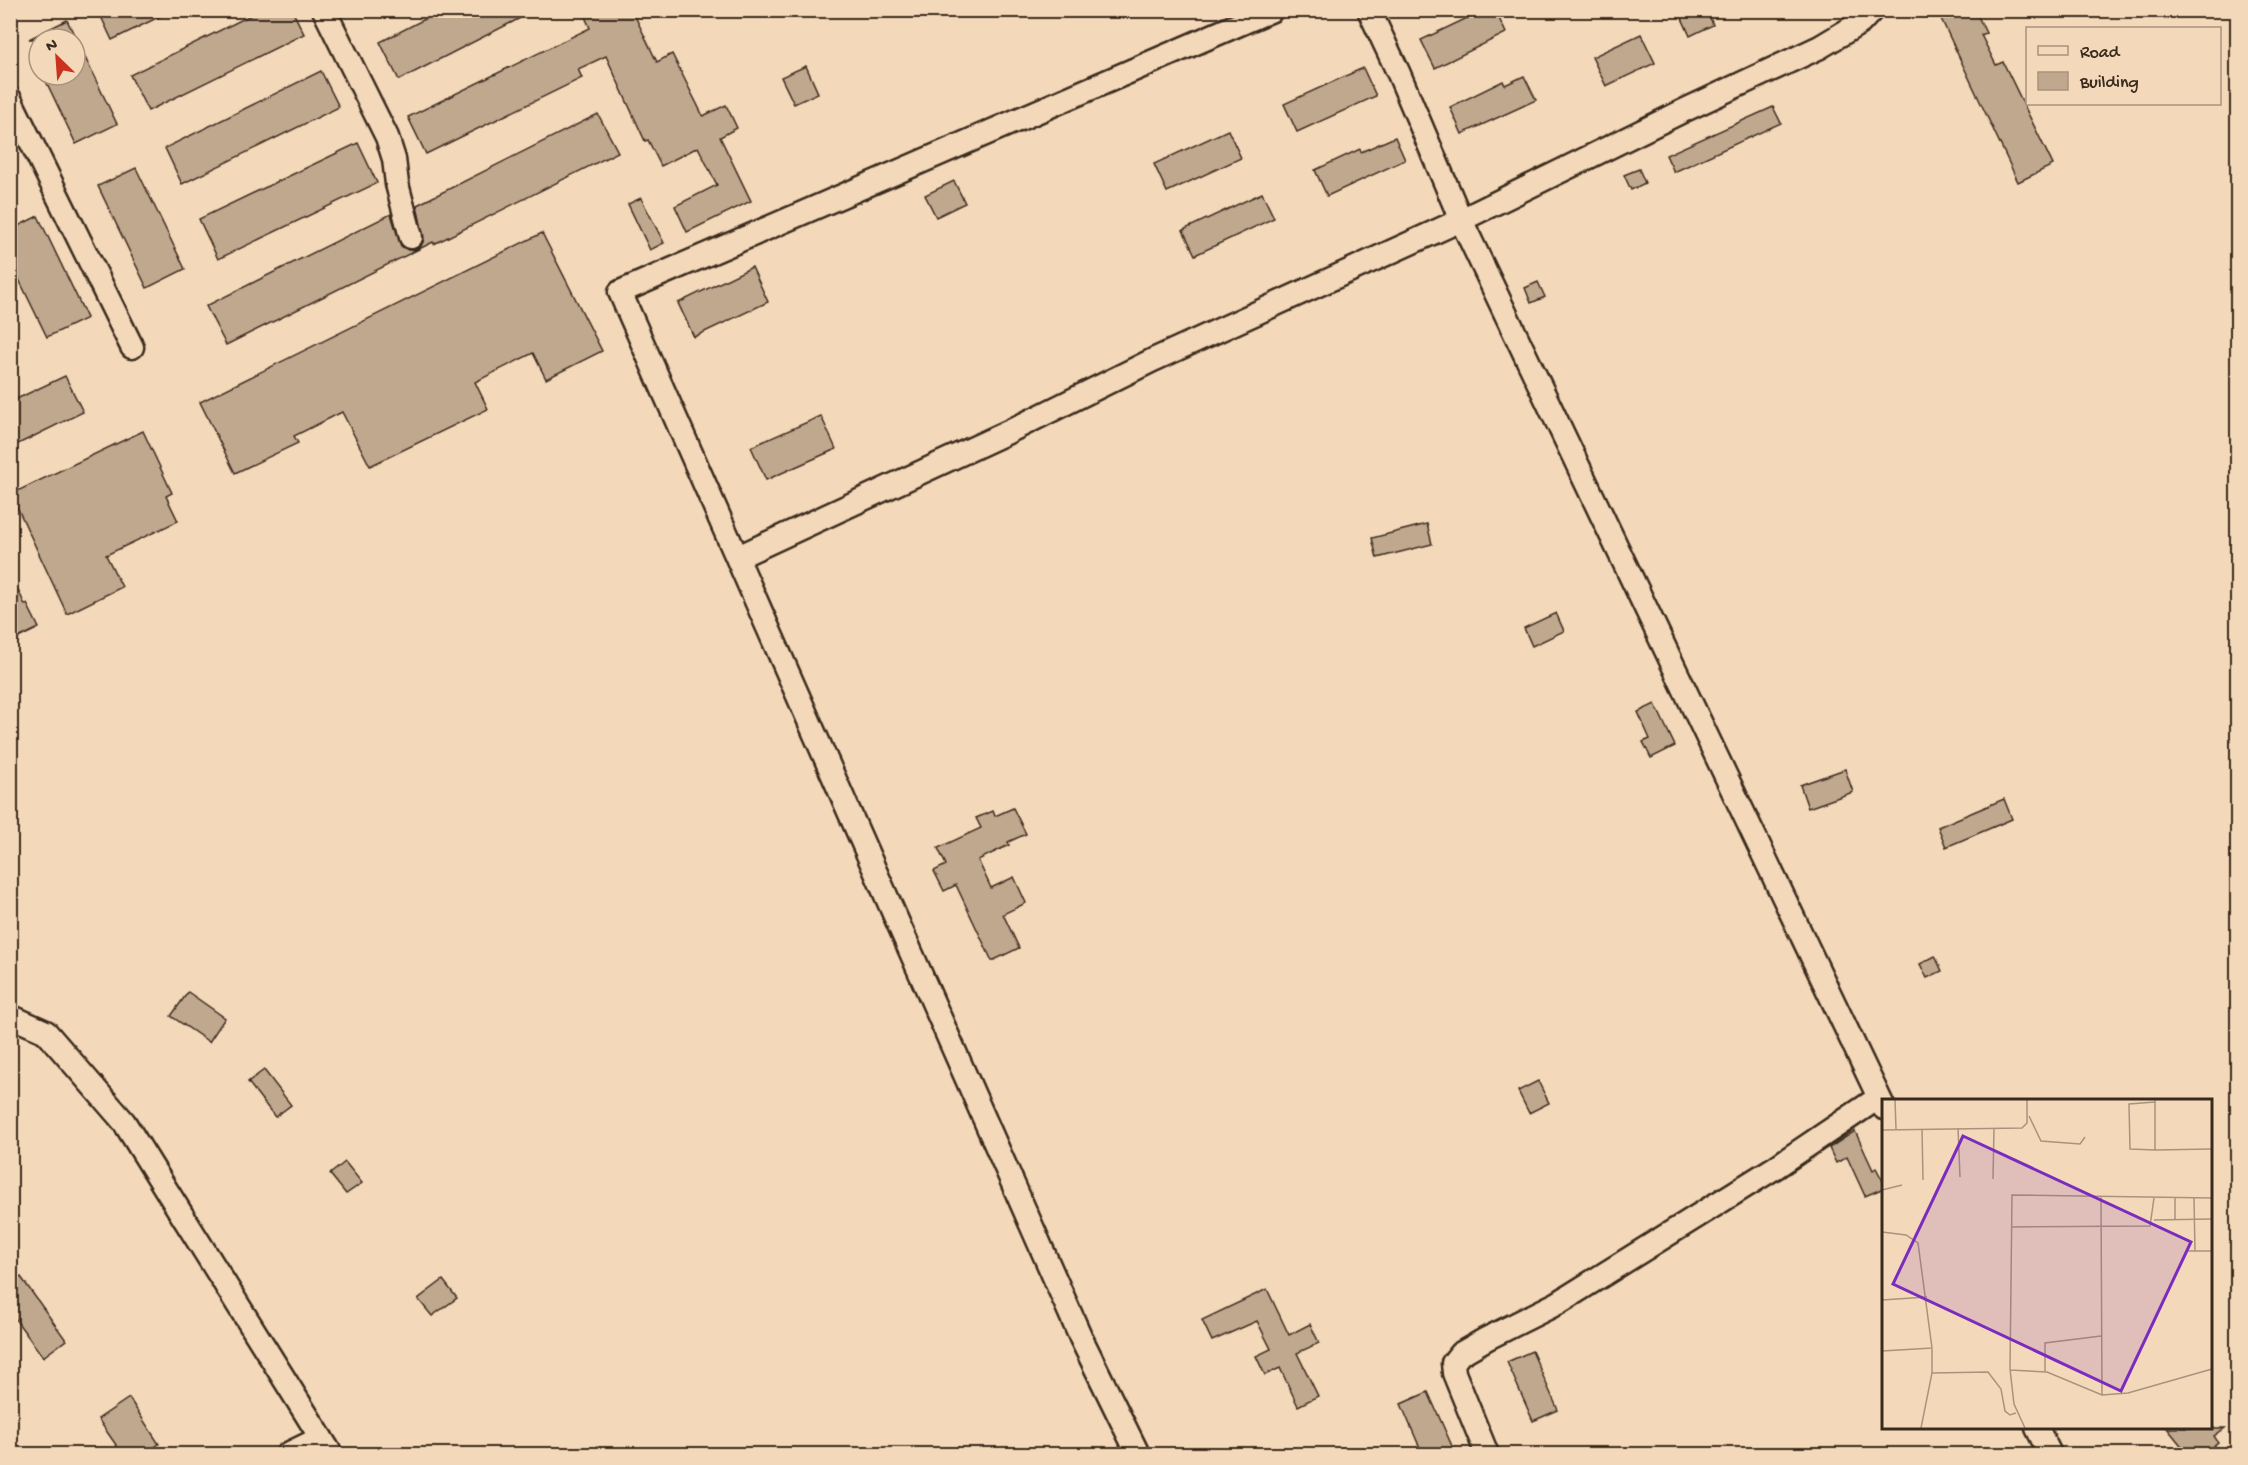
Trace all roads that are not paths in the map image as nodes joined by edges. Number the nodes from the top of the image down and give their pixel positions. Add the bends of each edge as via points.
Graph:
1 (324, 10) edge
2 (1272, 10) edge
3 (1370, 10) edge
4 (1872, 10) edge
5 (10, 99) edge
6 (1461, 220) junction
7 (411, 237) dead end
8 (132, 347) dead end
9 (738, 557) junction
10 (10, 1016) edge
11 (1881, 1103) edge
12 (2037, 1429) edge
13 (326, 1446) edge
14 (288, 1455) edge
15 (1137, 1455) edge
16 (1487, 1455) edge
17 (2050, 1455) edge

1 - 7 street via 387,137
2 - 9 street via 620,292
3 - 6 street
4 - 6 street via 1860,23 1820,47
5 - 8 street
6 - 9 street via 1153,360
6 - 11 street
9 - 15 street via 1081,1338
10 - 13 street via 46,1032 124,1122
11 - 16 street via 1558,1303 1460,1354 1453,1364 1454,1373
12 - 17 street
13 - 14 street

